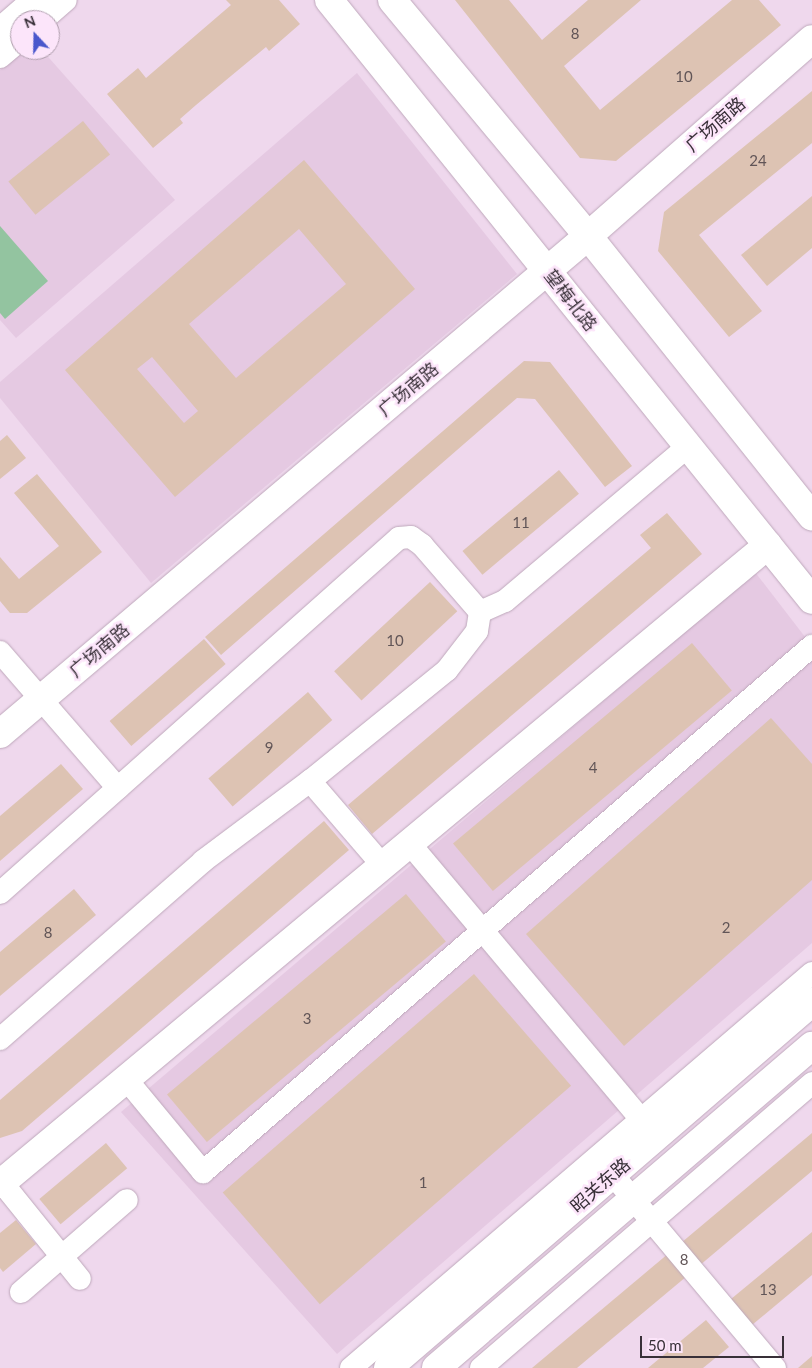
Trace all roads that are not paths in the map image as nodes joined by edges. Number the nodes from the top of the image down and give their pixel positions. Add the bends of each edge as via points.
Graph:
1 (37, 0) edge
2 (66, 0) edge
3 (329, 0) edge
4 (392, 0) edge
5 (54, 10) edge
6 (0, 32) edge
7 (812, 39) edge
8 (10, 48) edge
9 (0, 57) edge
10 (588, 236) junction
11 (548, 270) junction
12 (687, 448) junction
13 (812, 517) edge
14 (768, 545) junction
15 (812, 600) edge
16 (480, 612) junction
17 (812, 646) edge
18 (0, 652) edge
19 (40, 700) junction
20 (0, 734) edge
21 (310, 781) junction
22 (118, 788) junction
23 (410, 844) junction
24 (383, 866) junction
25 (0, 893) edge
26 (483, 930) junction
27 (810, 986) edge
28 (0, 1039) edge
29 (812, 1046) edge
30 (126, 1079) junction
31 (812, 1083) edge
32 (648, 1128) junction
33 (605, 1165) junction
34 (1, 1182) edge
35 (127, 1200) dead end
36 (633, 1200) junction
37 (651, 1221) junction
38 (62, 1256) junction
39 (80, 1278) dead end
40 (21, 1292) dead end
41 (369, 1365) edge
42 (436, 1368) edge
43 (481, 1368) edge
44 (776, 1368) edge

1 - 6 main road
2 - 5 street
3 - 11 main road, 望梅北路
4 - 10 main road
7 - 10 main road, 广场南路
8 - 9 street
10 - 11 main road, 广场南路
10 - 13 main road
11 - 12 main road, 望梅北路
11 - 19 main road, 广场南路
12 - 14 main road, 望梅北路
12 - 16 street via 504,602
14 - 15 main road, 望梅北路
14 - 23 main road
16 - 21 street via 477,631 447,670
16 - 22 street via 422,545 410,537 399,538
17 - 26 street
18 - 19 street
19 - 20 main road, 广场南路
19 - 22 street
21 - 24 street
21 - 28 street via 203,861
22 - 25 street
23 - 24 main road
23 - 26 street
24 - 30 main road
26 - 30 street via 203,1172
26 - 32 street
27 - 32 main road, 昭关东路
29 - 36 main road, 昭关东路
30 - 34 main road
31 - 37 street
32 - 33 main road, 昭关东路
33 - 36 street
33 - 41 main road, 昭关东路
34 - 38 street
35 - 38 street
36 - 37 street
36 - 42 main road, 昭关东路
37 - 43 street
37 - 44 street
38 - 39 street
38 - 40 street

